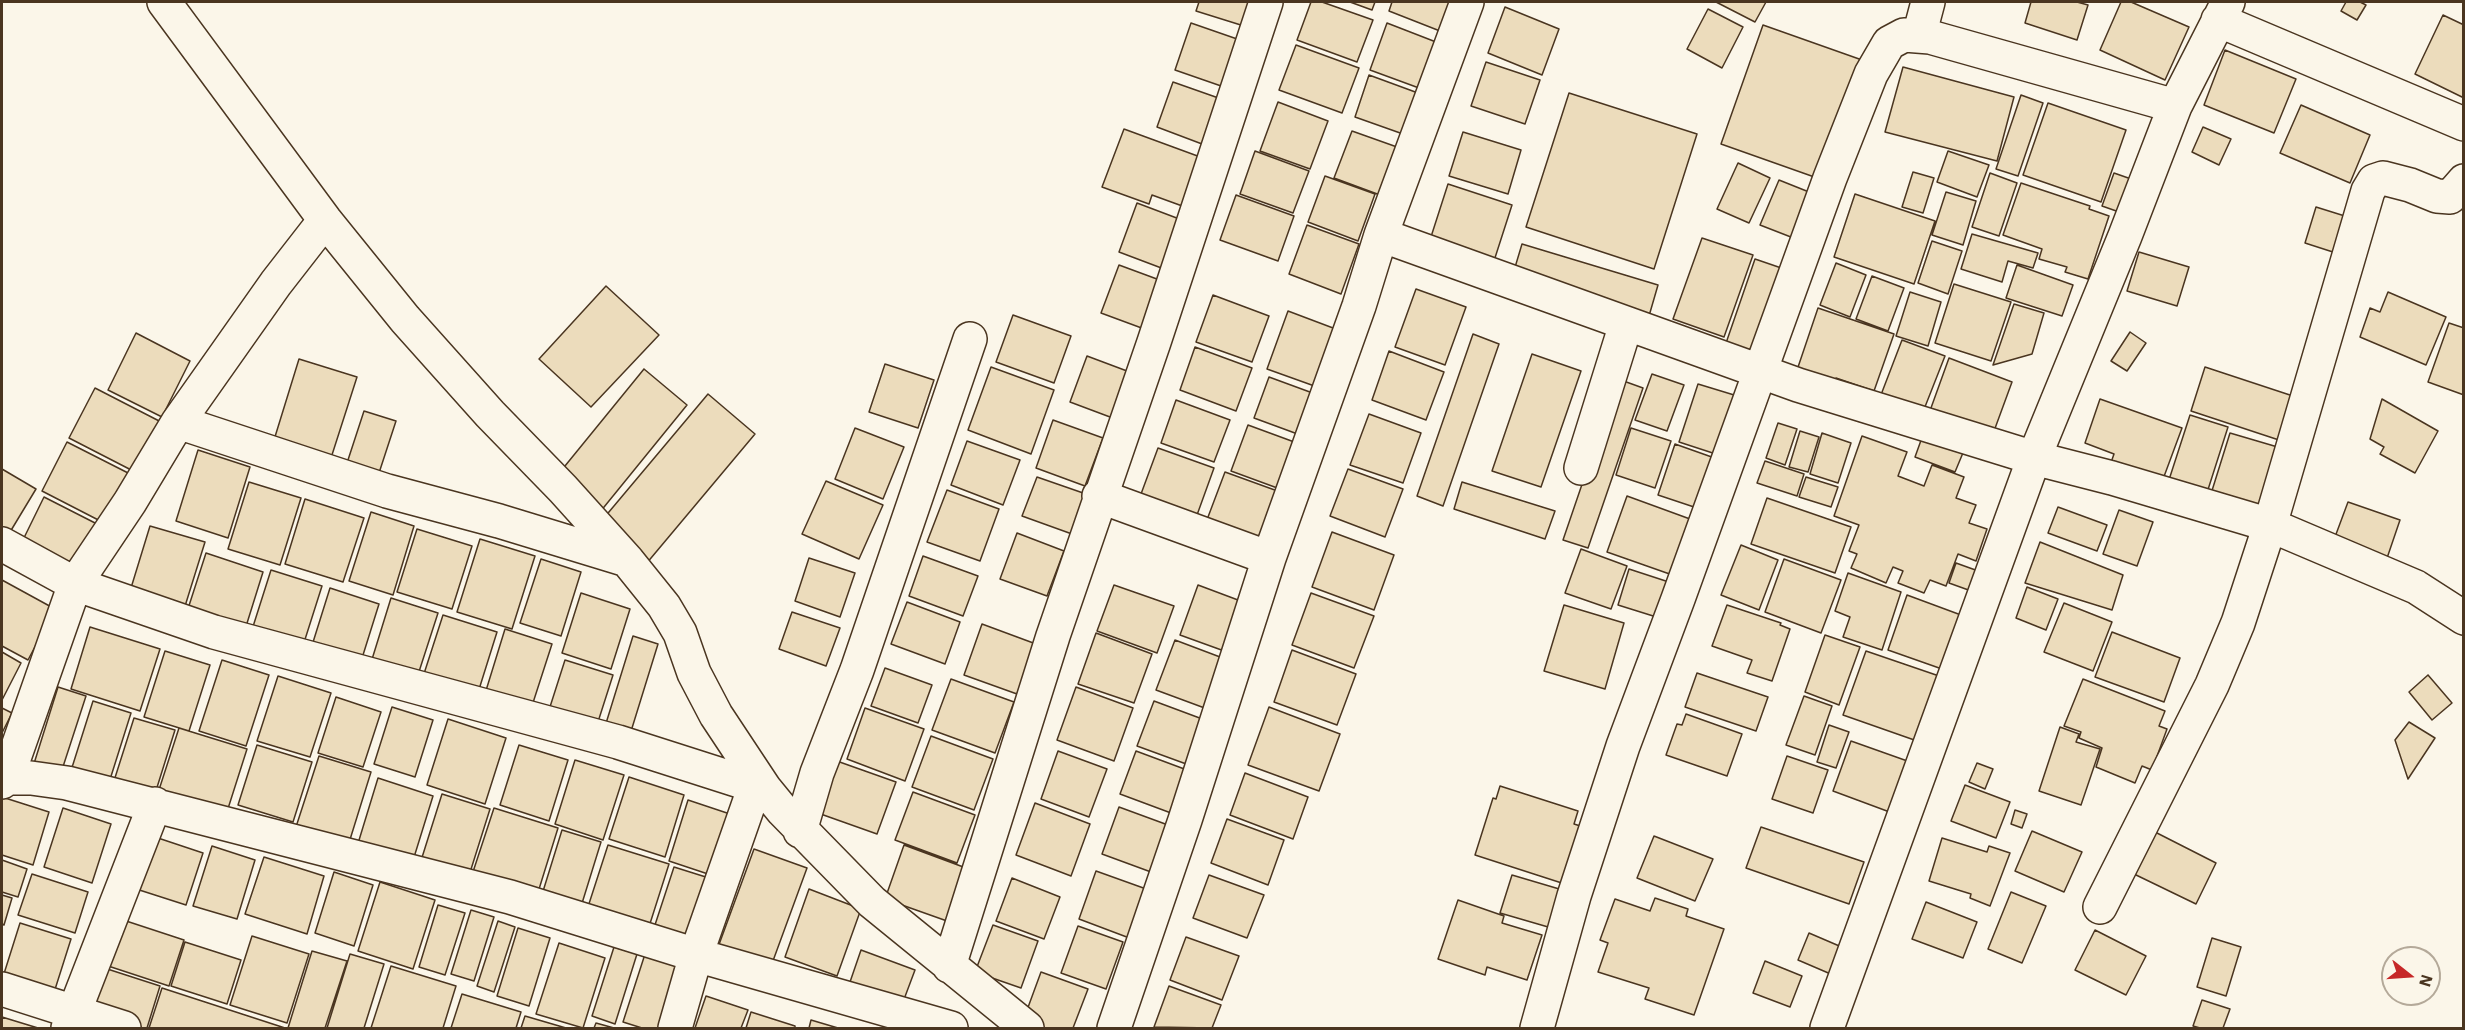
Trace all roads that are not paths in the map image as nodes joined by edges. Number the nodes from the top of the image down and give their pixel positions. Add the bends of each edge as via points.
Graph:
1 (164, 2) edge
2 (1266, 2) edge
3 (1467, 2) edge
4 (1928, 2) edge
5 (2223, 11) edge
6 (1919, 36) junction
7 (2175, 106) junction
8 (2463, 124) edge
9 (2463, 181) edge
10 (325, 220) junction
11 (1381, 235) junction
12 (1626, 324) junction
13 (970, 339) dead end
14 (1760, 372) junction
15 (178, 422) junction
16 (2034, 458) junction
17 (1581, 468) dead end
18 (1099, 496) junction
19 (2270, 525) junction
20 (2, 544) edge
21 (1269, 558) junction
22 (627, 560) junction
23 (75, 584) junction
24 (2463, 618) edge
25 (4, 780) edge
26 (760, 788) junction
27 (155, 804) junction
28 (800, 831) junction
29 (2100, 907) dead end
30 (696, 955) junction
31 (949, 966) junction
32 (2, 989) edge
33 (70, 1021) edge
34 (124, 1029) edge
35 (675, 1029) edge
36 (951, 1029) edge
37 (1027, 1029) edge
38 (1114, 1029) edge
39 (1537, 1029) edge
40 (1827, 1029) edge

1 - 10 street
2 - 18 street
3 - 11 street
4 - 6 street
5 - 7 street
5 - 8 street
6 - 7 street
6 - 14 street via 1904,34 1889,43 1871,74
7 - 16 street
9 - 19 street via 2450,197 2383,178 2374,181 2368,191
10 - 15 street
10 - 22 street via 405,319
11 - 12 street
11 - 21 street
12 - 14 street
12 - 17 street
13 - 28 street
14 - 16 street
14 - 39 street via 1604,800
15 - 22 street via 387,491
15 - 23 street
16 - 19 street via 2112,477
16 - 40 street
18 - 21 street
18 - 31 street
19 - 24 street via 2416,588
19 - 29 street via 2212,685
20 - 23 street
21 - 38 street
22 - 26 street via 680,633 694,674
23 - 25 street
23 - 26 street via 214,632 618,742
25 - 27 street via 31,778 67,783
26 - 28 street
26 - 30 street
27 - 30 street via 202,820 510,897
27 - 33 street
28 - 31 street via 872,902
30 - 35 street
30 - 36 street
31 - 37 street
32 - 33 street
33 - 34 street

